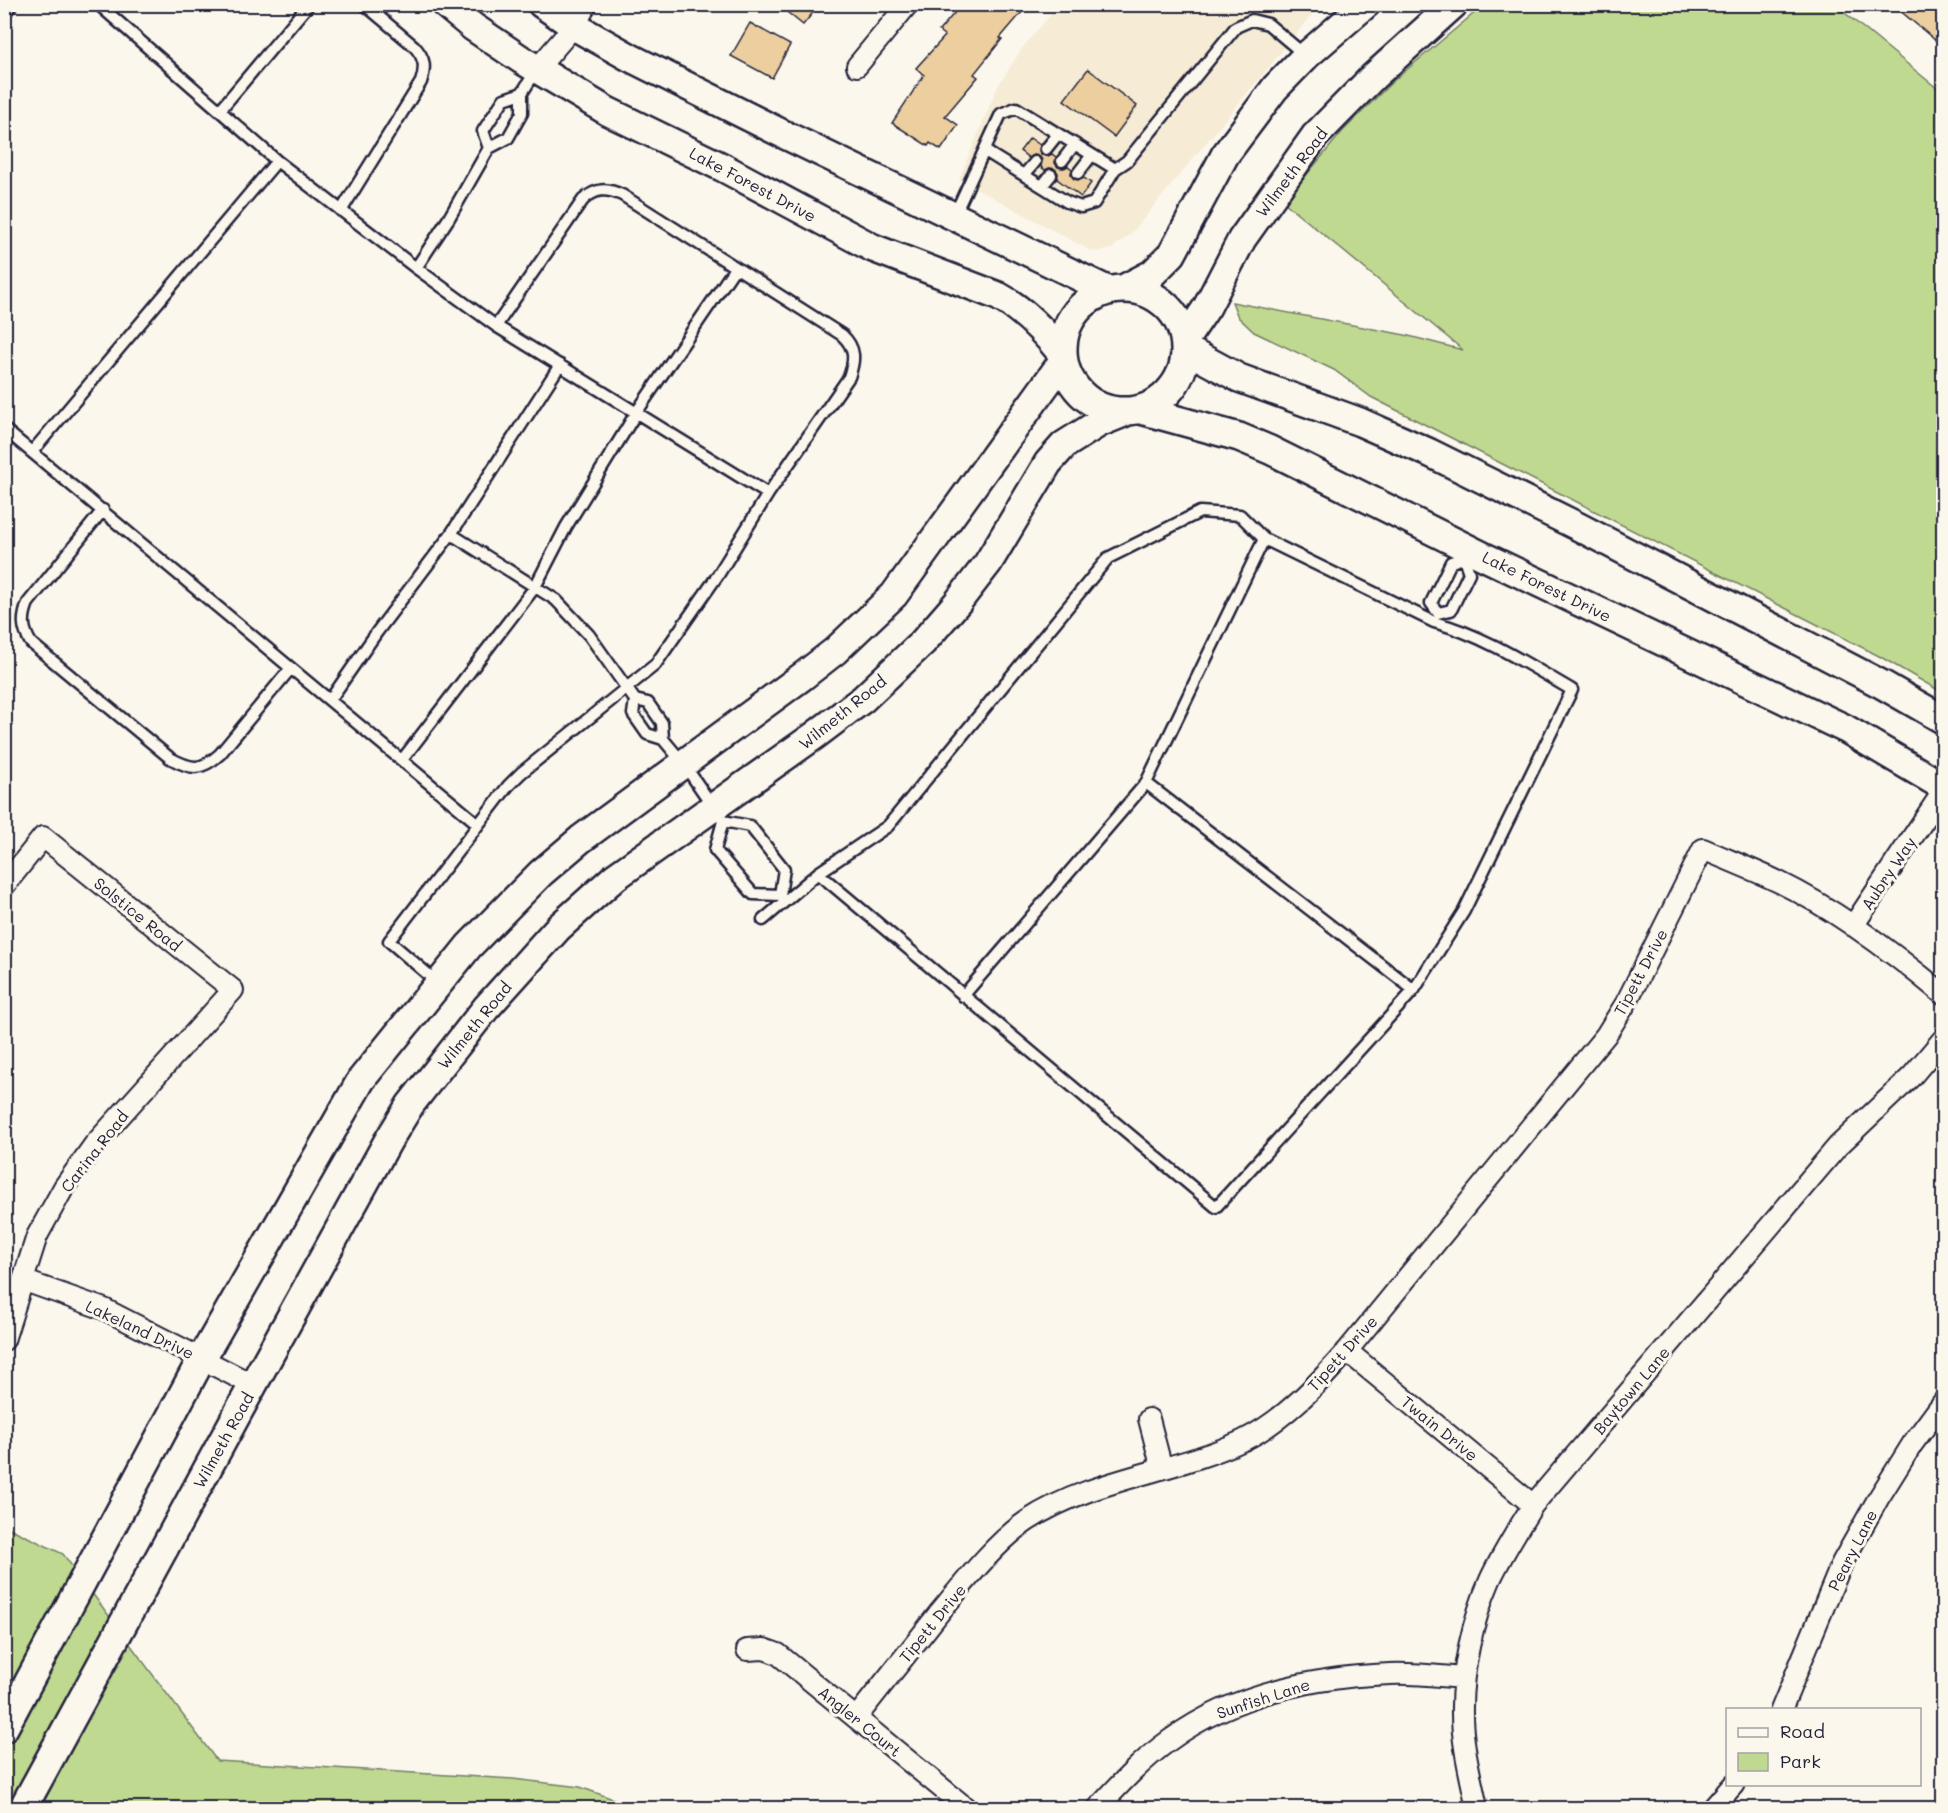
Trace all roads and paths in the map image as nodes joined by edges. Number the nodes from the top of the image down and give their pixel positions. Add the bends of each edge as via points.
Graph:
1 (12, 4) edge
2 (309, 4) edge
3 (364, 4) edge
4 (445, 4) edge
5 (542, 4) edge
6 (908, 4) edge
7 (1366, 4) edge
8 (1454, 4) edge
9 (103, 6) edge
10 (4, 14) edge
11 (581, 15) edge
12 (1306, 56) junction
13 (857, 66) dead end
14 (537, 69) junction
15 (522, 93) junction
16 (220, 110) junction
17 (1058, 134) junction
18 (1075, 144) junction
19 (489, 148) junction
20 (1046, 149) dead end
21 (985, 151) junction
22 (1092, 155) junction
23 (277, 161) junction
24 (1062, 161) dead end
25 (1035, 162) dead end
26 (1115, 169) junction
27 (1078, 173) dead end
28 (1051, 174) dead end
29 (1024, 175) junction
30 (1042, 186) junction
31 (1067, 186) dead end
32 (1059, 197) junction
33 (341, 211) junction
34 (954, 217) junction
35 (416, 268) junction
36 (735, 268) junction
37 (1116, 290) junction
38 (496, 326) junction
39 (1186, 344) junction
40 (1063, 357) junction
41 (560, 365) junction
42 (1133, 411) junction
43 (636, 413) junction
44 (4, 429) edge
45 (32, 452) junction
46 (768, 494) junction
47 (102, 510) junction
48 (451, 534) junction
49 (1264, 538) junction
50 (1466, 553) junction
51 (535, 587) junction
52 (1436, 618) junction
53 (291, 668) junction
54 (626, 689) junction
55 (330, 700) junction
56 (635, 700) junction
57 (1944, 720) edge
58 (663, 739) junction
59 (402, 760) junction
60 (683, 763) junction
61 (1146, 783) junction
62 (1944, 789) edge
63 (719, 814) junction
64 (478, 825) junction
65 (818, 873) junction
66 (4, 885) edge
67 (783, 899) junction
68 (764, 920) dead end
69 (1853, 926) junction
70 (438, 984) junction
71 (233, 990) joint
72 (1413, 990) junction
73 (1944, 995) edge
74 (963, 996) junction
75 (1944, 1038) edge
76 (25, 1281) junction
77 (4, 1340) edge
78 (1347, 1351) junction
79 (202, 1358) junction
80 (253, 1385) junction
81 (1944, 1401) edge
82 (1149, 1419) dead end
83 (1162, 1468) junction
84 (1533, 1505) junction
85 (747, 1650) dead end
86 (1463, 1678) junction
87 (1782, 1708) edge
88 (857, 1717) junction
89 (4, 1728) edge
90 (1733, 1786) edge
91 (23, 1809) edge
92 (966, 1809) edge
93 (1098, 1809) edge
94 (1477, 1809) edge
95 (1713, 1809) edge

1 - 10 lane
2 - 16 lane
3 - 33 lane via 421,53 425,70
4 - 14 street, Lake Forest Drive
5 - 11 street
6 - 13 street
7 - 12 street
8 - 39 street, Wilmeth Road via 1315,136 1242,239
9 - 16 lane
11 - 14 street
11 - 34 street via 631,58
12 - 26 lane via 1268,24 1252,20 1236,27 1127,161
12 - 37 street via 1275,88 1231,147 1172,254 1152,274
14 - 15 lane
14 - 40 street, Lake Forest Drive via 607,111 873,248 998,296 1046,333
15 - 19 lane via 522,113 508,138
15 - 19 lane via 504,99 483,131
16 - 23 lane
17 - 18 lane
17 - 20 lane
17 - 21 lane via 1016,108 1001,114
18 - 22 lane
18 - 24 lane
19 - 35 lane
21 - 29 lane
21 - 34 lane
22 - 26 lane
22 - 27 lane
23 - 33 lane
23 - 45 lane
25 - 29 lane
26 - 32 lane via 1094,203 1081,207
28 - 30 lane
29 - 30 lane
30 - 32 lane
31 - 32 lane
33 - 35 lane
34 - 37 street
35 - 38 lane
36 - 38 lane via 622,195 601,189 583,200
36 - 43 lane
36 - 46 lane via 842,335 854,352 849,377
37 - 39 street via 1149,294 1161,302 1179,322
37 - 40 street via 1096,296 1076,314 1063,343
38 - 41 lane
39 - 42 street via 1180,375 1173,387 1164,397
39 - 57 street via 1239,378 1360,422 1430,453 1789,636
40 - 42 street via 1070,378 1088,399 1099,406
40 - 60 street via 894,595 803,676
41 - 43 lane
41 - 48 lane
42 - 50 street, Lake Forest Drive via 1239,436
42 - 63 street, Wilmeth Road via 1099,423 1064,445 1048,463 988,563 923,642 863,699
43 - 46 lane
43 - 51 lane via 566,527
44 - 45 lane
45 - 47 lane
46 - 54 lane via 655,665
47 - 53 lane
47 - 53 lane via 28,603 23,621 31,643 170,758 197,768 220,754
48 - 51 lane
48 - 55 lane
49 - 52 lane
49 - 61 lane
49 - 65 lane via 1240,515 1200,512 1107,558 888,826
50 - 52 lane via 1469,573 1451,610
50 - 52 lane via 1451,562 1431,603
50 - 62 street, Lake Forest Drive via 1846,729
51 - 54 lane via 556,600 589,635
51 - 59 lane
52 - 72 lane via 1498,646 1572,690 1464,911
53 - 55 lane
54 - 56 lane
54 - 64 lane via 521,772
55 - 59 lane
56 - 58 lane via 648,703 662,723
56 - 58 lane via 633,714 647,734
58 - 60 lane
59 - 64 lane
60 - 63 lane
60 - 70 street via 581,838 541,873 469,946
61 - 72 lane
61 - 74 lane
62 - 69 street, Aubry Way
63 - 67 lane via 750,826 784,869
63 - 67 lane via 715,850 753,894
63 - 80 street, Wilmeth Road via 615,877 558,928 486,1008 410,1105
64 - 70 lane via 389,941
65 - 67 lane
65 - 74 lane
66 - 71 street, Solstice Road via 43,837
67 - 68 lane
69 - 73 street
69 - 78 street, Tipett Drive via 1781,883 1703,849 1606,1035
70 - 79 street via 356,1088
71 - 76 street, Carina Road via 94,1145 37,1236
72 - 74 lane via 1216,1207
75 - 84 street, Baytown Lane via 1912,1076 1838,1146
76 - 77 street, Carina Road
76 - 79 street, Lakeland Drive via 104,1309
78 - 83 street, Tipett Drive via 1317,1385 1246,1439
78 - 84 street, Twain Drive
79 - 80 street, Lakeland Drive
79 - 89 street
80 - 91 street, Wilmeth Road
81 - 87 street, Peary Lane via 1913,1443 1842,1563
82 - 83 street
83 - 88 street, Tipett Drive via 1072,1496 1026,1522 958,1590
84 - 86 street, Baytown Lane via 1490,1581
85 - 88 street, Angler Court via 764,1649 778,1654
86 - 93 street, Sunfish Lane via 1392,1673 1323,1679 1259,1696 1211,1714 1170,1740 1126,1777
86 - 94 street, Baytown Lane via 1461,1716
88 - 92 street, Angler Court
90 - 95 street

